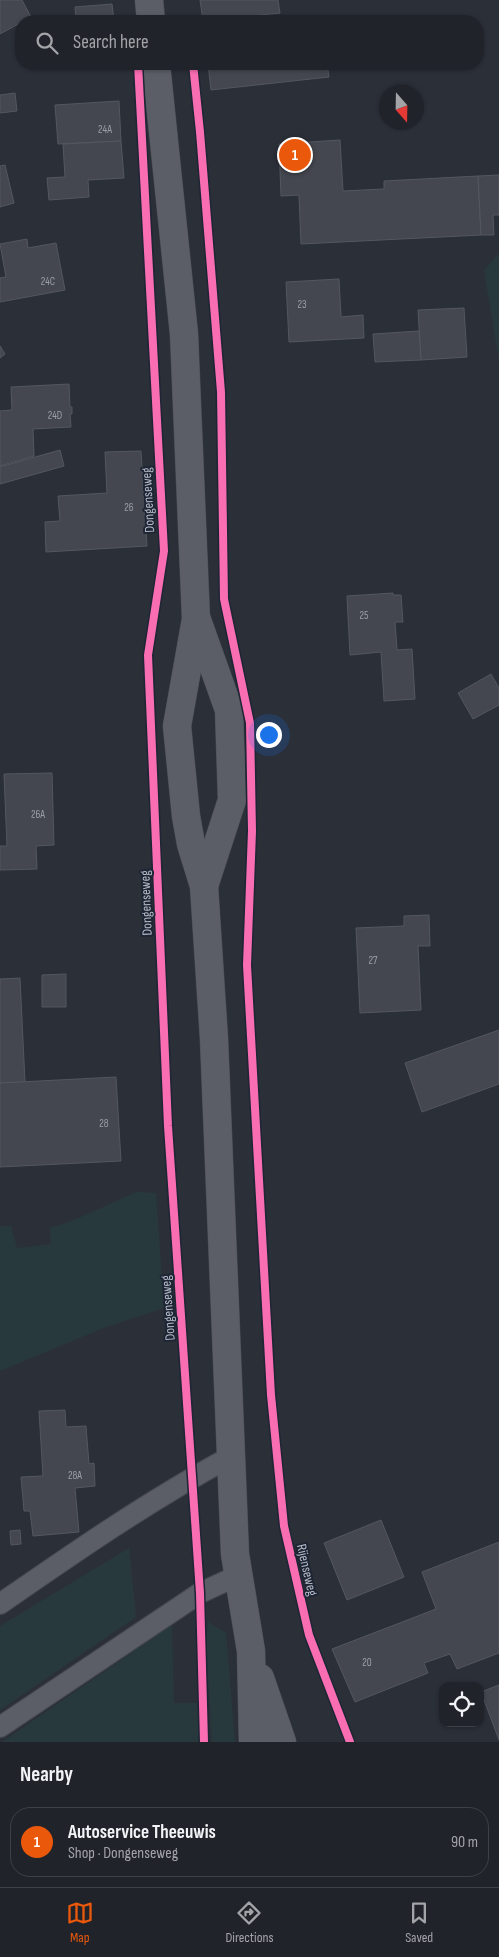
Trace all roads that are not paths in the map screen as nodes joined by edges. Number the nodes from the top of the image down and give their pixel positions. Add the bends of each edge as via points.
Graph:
1 (149, 0) edge
2 (151, 15) edge
3 (157, 70) edge
4 (196, 619) junction
5 (204, 886) junction
6 (230, 1457) junction
7 (239, 1575) junction
8 (0, 1604) edge
9 (251, 1651) junction
10 (0, 1727) edge
11 (253, 1742) edge
12 (282, 1742) edge

1 - 2 street
3 - 4 street via 184,334
4 - 5 street via 177,726 186,816
4 - 5 street via 229,710 232,800
5 - 6 street via 214,1040
6 - 7 street
6 - 8 lane via 192,1477
7 - 9 street
7 - 10 lane via 200,1593
9 - 11 street
9 - 12 street

